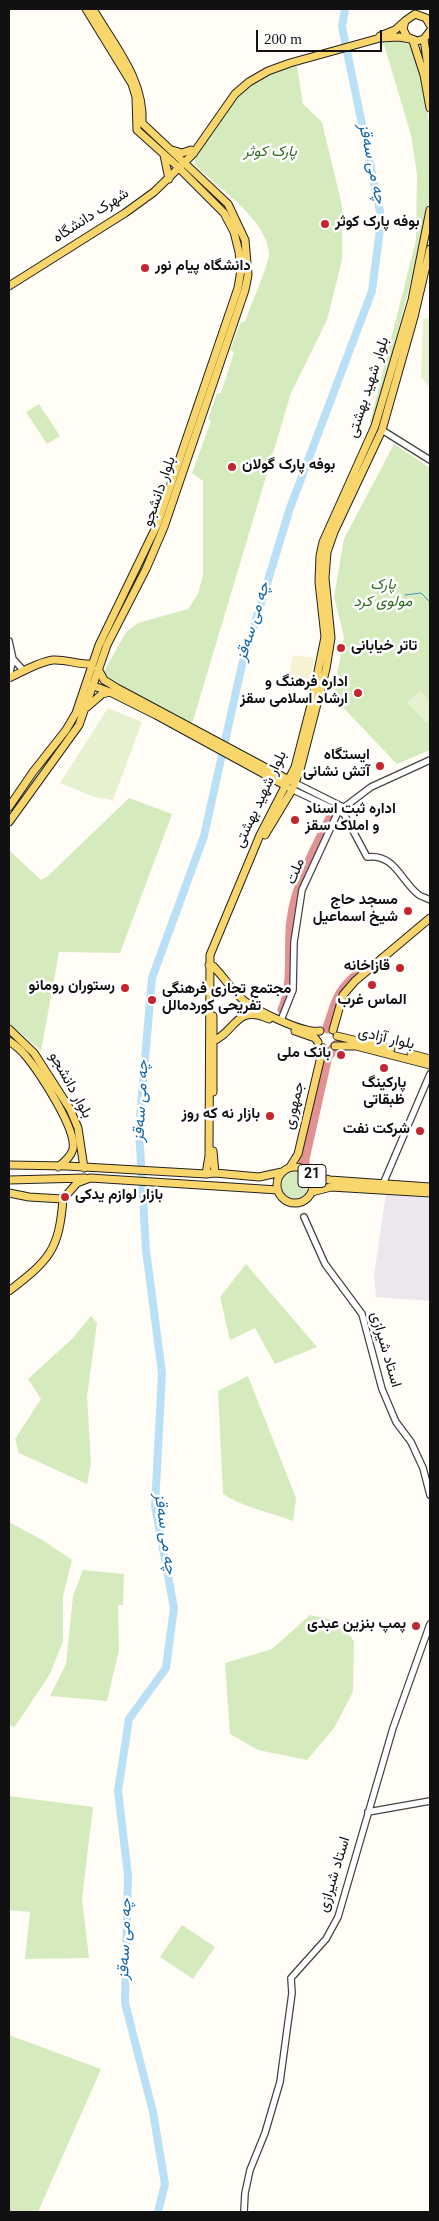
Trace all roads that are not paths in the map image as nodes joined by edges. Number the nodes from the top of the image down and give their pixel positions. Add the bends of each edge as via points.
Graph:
1 (86, 9) edge
2 (93, 9) edge
3 (428, 18) edge
4 (405, 21) junction
5 (430, 25) edge
6 (430, 31) edge
7 (379, 37) junction
8 (424, 39) junction
9 (411, 40) junction
10 (430, 81) edge
11 (430, 108) edge
12 (166, 152) junction
13 (192, 152) junction
14 (181, 164) junction
15 (169, 177) junction
16 (195, 178) junction
17 (430, 210) edge
18 (430, 249) edge
19 (9, 282) edge
20 (9, 286) edge
21 (379, 428) junction
22 (430, 460) edge
23 (9, 641) edge
24 (13, 659) junction
25 (95, 666) junction
26 (24, 671) junction
27 (9, 677) edge
28 (86, 684) junction
29 (94, 686) junction
30 (110, 692) junction
31 (86, 707) junction
32 (157, 713) junction
33 (44, 758) junction
34 (430, 760) edge
35 (50, 764) junction
36 (291, 785) junction
37 (12, 807) edge
38 (340, 809) junction
39 (9, 822) edge
40 (430, 900) edge
41 (430, 918) edge
42 (211, 965) junction
43 (281, 1020) junction
44 (9, 1029) edge
45 (320, 1031) junction
46 (335, 1033) junction
47 (9, 1041) edge
48 (211, 1042) junction
49 (318, 1042) junction
50 (334, 1046) junction
51 (323, 1048) junction
52 (430, 1059) edge
53 (430, 1065) edge
54 (39, 1068) junction
55 (430, 1074) edge
56 (9, 1165) edge
57 (58, 1167) junction
58 (290, 1167) junction
59 (84, 1168) junction
60 (215, 1172) junction
61 (282, 1172) junction
62 (206, 1174) junction
63 (312, 1176) junction
64 (90, 1178) junction
65 (9, 1180) edge
66 (384, 1184) junction
67 (430, 1187) edge
68 (278, 1190) junction
69 (312, 1192) junction
70 (9, 1193) edge
71 (430, 1193) edge
72 (62, 1199) junction
73 (304, 1217) dead end
74 (9, 1291) edge
75 (430, 1495) edge
76 (430, 1624) edge
77 (430, 1801) edge
78 (368, 1812) junction
79 (244, 2212) edge

1 - 12 main road via 132,84 137,130
2 - 12 main road via 133,77 141,96 142,123
3 - 4 main road via 415,14
3 - 5 main road
4 - 7 main road
4 - 9 main road via 403,29
6 - 8 main road
7 - 9 main road
7 - 13 main road via 299,58 268,71 241,89
8 - 9 main road
8 - 10 main road
9 - 11 main road via 422,66
12 - 13 main road
12 - 14 main road, بلوار دانشجو
12 - 15 main road
13 - 14 main road
13 - 16 main road via 190,161
14 - 15 main road
14 - 16 main road, بلوار دانشجو
15 - 16 main road
15 - 19 main road via 123,211
15 - 20 main road, شهرک دانشگاه via 125,214
16 - 25 main road, بلوار دانشجو via 228,211 239,252 238,288 160,526 99,645
17 - 21 main road, بلوار شهید بهشتی via 412,300
18 - 21 main road, بلوار شهید بهشتی via 414,316
21 - 22 street
21 - 36 main road, بلوار شهید بهشتی via 327,552 324,578 331,638 317,710
23 - 24 street
24 - 26 street
24 - 27 street
25 - 26 main road via 53,660
25 - 28 main road, بلوار دانشجو
25 - 29 main road, بلوار دانشجو
25 - 32 main road via 104,680
26 - 27 main road
28 - 29 main road
28 - 33 main road, بلوار دانشجو via 71,722
29 - 30 main road
29 - 31 main road, بلوار دانشجو
30 - 31 main road via 102,694
30 - 32 main road
31 - 35 main road, بلوار دانشجو via 79,725
32 - 36 main road
33 - 35 main road
33 - 37 main road, بلوار دانشجو
34 - 38 street via 371,787
35 - 37 main road, بلوار دانشجو
36 - 38 street
36 - 42 main road, بلوار شهید بهشتی via 261,843
37 - 39 main road, بلوار دانشجو
38 - 40 street via 367,857 383,858 419,895
38 - 43 street, ملت via 302,890 294,942 293,990
41 - 46 main road via 355,981 343,995
42 - 43 main road via 243,1000
42 - 48 main road, بلوار شهید بهشتی
43 - 45 main road via 308,1031
44 - 54 main road, بلوار دانشجو via 29,1046
45 - 46 main road via 326,1028
45 - 49 main road
46 - 50 main road
46 - 52 main road
47 - 54 main road, بلوار دانشجو
48 - 49 main road via 244,1015 252,1013
48 - 60 main road, بلوار شهید بهشتی
48 - 62 main road, بلوار شهید بهشتی
49 - 51 main road
50 - 51 main road
50 - 53 main road, بلوار آزادی via 356,1046
51 - 58 main road, جمهوری via 298,1154
54 - 57 main road, بلوار دانشجو via 72,1134 73,1149 68,1159
54 - 59 main road, بلوار دانشجو via 75,1119
55 - 66 street
56 - 57 main road
57 - 59 main road
58 - 61 main road, 21
58 - 63 main road, 21 via 300,1167
59 - 62 main road
60 - 61 main road via 259,1176
60 - 62 main road
61 - 68 main road, 21 via 277,1182
63 - 66 main road
63 - 69 main road, 21
64 - 65 main road
64 - 68 main road
64 - 72 main road via 77,1183
66 - 67 main road
68 - 69 main road, 21 via 283,1198 294,1203 304,1201
69 - 71 main road via 331,1187
70 - 72 main road
72 - 74 main road via 60,1223 50,1255
73 - 75 street, استاد شیرازی via 325,1264 362,1314 382,1389 396,1422 412,1442
76 - 78 street, استاد شیرازی via 393,1728
77 - 78 street
78 - 79 street, استاد شیرازی via 338,1917 326,1939 291,1978 292,1993 280,2082 250,2170

